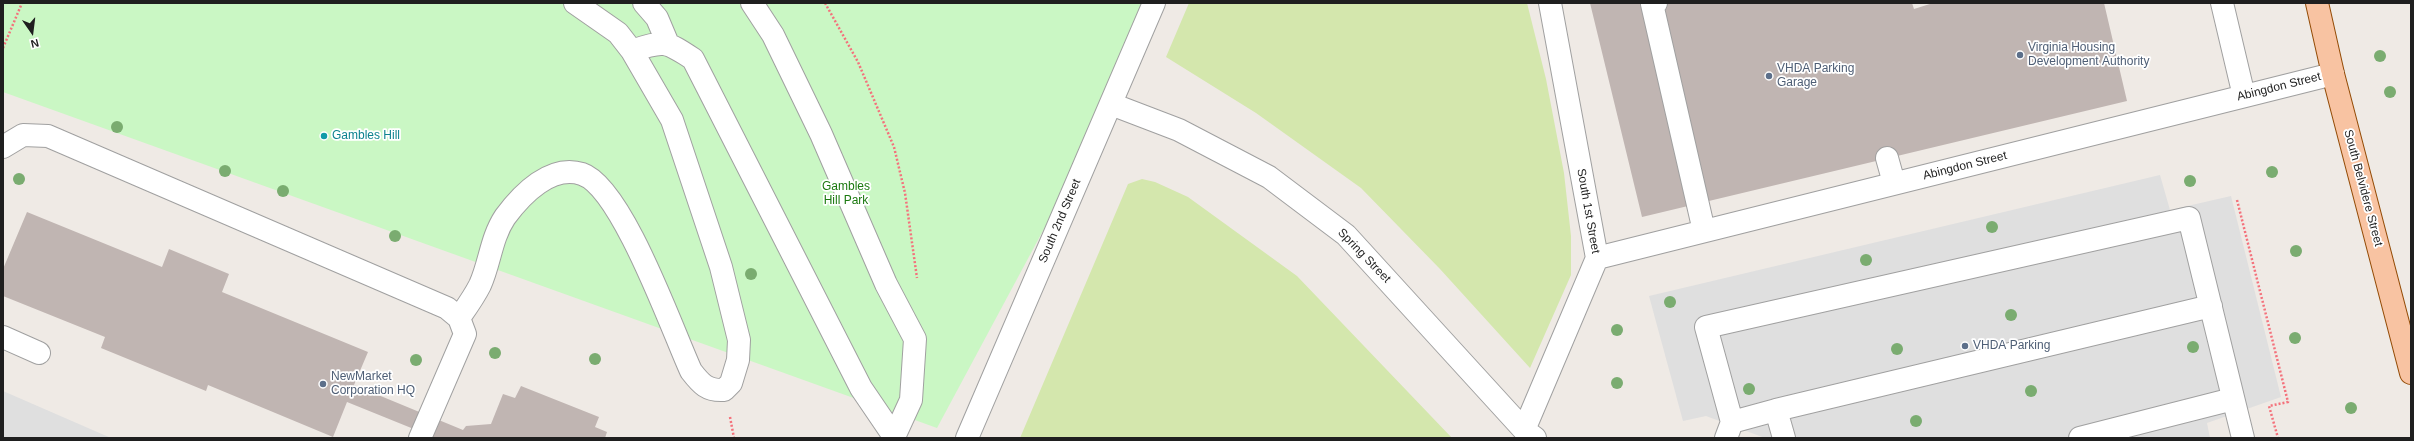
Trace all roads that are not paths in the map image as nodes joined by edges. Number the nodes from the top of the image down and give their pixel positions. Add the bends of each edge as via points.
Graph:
1 (575, 3) edge
2 (644, 3) edge
3 (752, 3) edge
4 (1154, 3) edge
5 (1550, 3) edge
6 (1656, 3) edge
7 (2222, 3) edge
8 (2316, 3) edge
9 (668, 44) junction
10 (632, 51) junction
11 (2333, 74) junction
12 (2244, 96) junction
13 (1111, 104) junction
14 (6, 141) edge
15 (1886, 158) dead end
16 (1894, 184) junction
17 (1704, 231) junction
18 (1597, 258) junction
19 (2211, 306) junction
20 (459, 318) junction
21 (3, 337) edge
22 (39, 353) dead end
23 (2411, 373) edge
24 (2233, 399) junction
25 (1776, 410) junction
26 (1729, 430) edge
27 (1530, 434) edge
28 (420, 438) edge
29 (895, 438) edge
30 (967, 438) edge
31 (1784, 438) edge
32 (2080, 438) edge
33 (2243, 438) edge

1 - 10 street via 618,33
2 - 9 street via 657,18
3 - 29 street via 773,35 821,134 886,284 915,339 911,400
4 - 13 street, South 2nd Street
5 - 18 street, South 1st Street
6 - 17 street via 1652,4
7 - 12 street
8 - 11 main road, South Belvidere Street
9 - 10 street via 647,46
9 - 29 street via 693,59 861,388
10 - 20 street via 672,120 721,267 739,340 738,360 730,383 724,390 713,391 702,386 691,371 642,254 599,187 583,174 561,172 541,181 522,196 505,218 490,250 480,284
11 - 12 street, Abingdon Street
11 - 23 main road, South Belvidere Street
12 - 16 street, Abingdon Street
13 - 27 street, Spring Street via 1179,130 1269,176 1346,235
13 - 30 street, South 2nd Street
14 - 20 street via 23,135 48,136 446,308
15 - 16 street
16 - 17 street, Abingdon Street
17 - 18 street, Abingdon Street
18 - 27 street, South 1st Street
19 - 24 street
19 - 25 street
19 - 26 street via 2189,218 1706,327
20 - 28 street via 465,334
21 - 22 street
24 - 32 street
24 - 33 street
25 - 26 street
25 - 31 street

